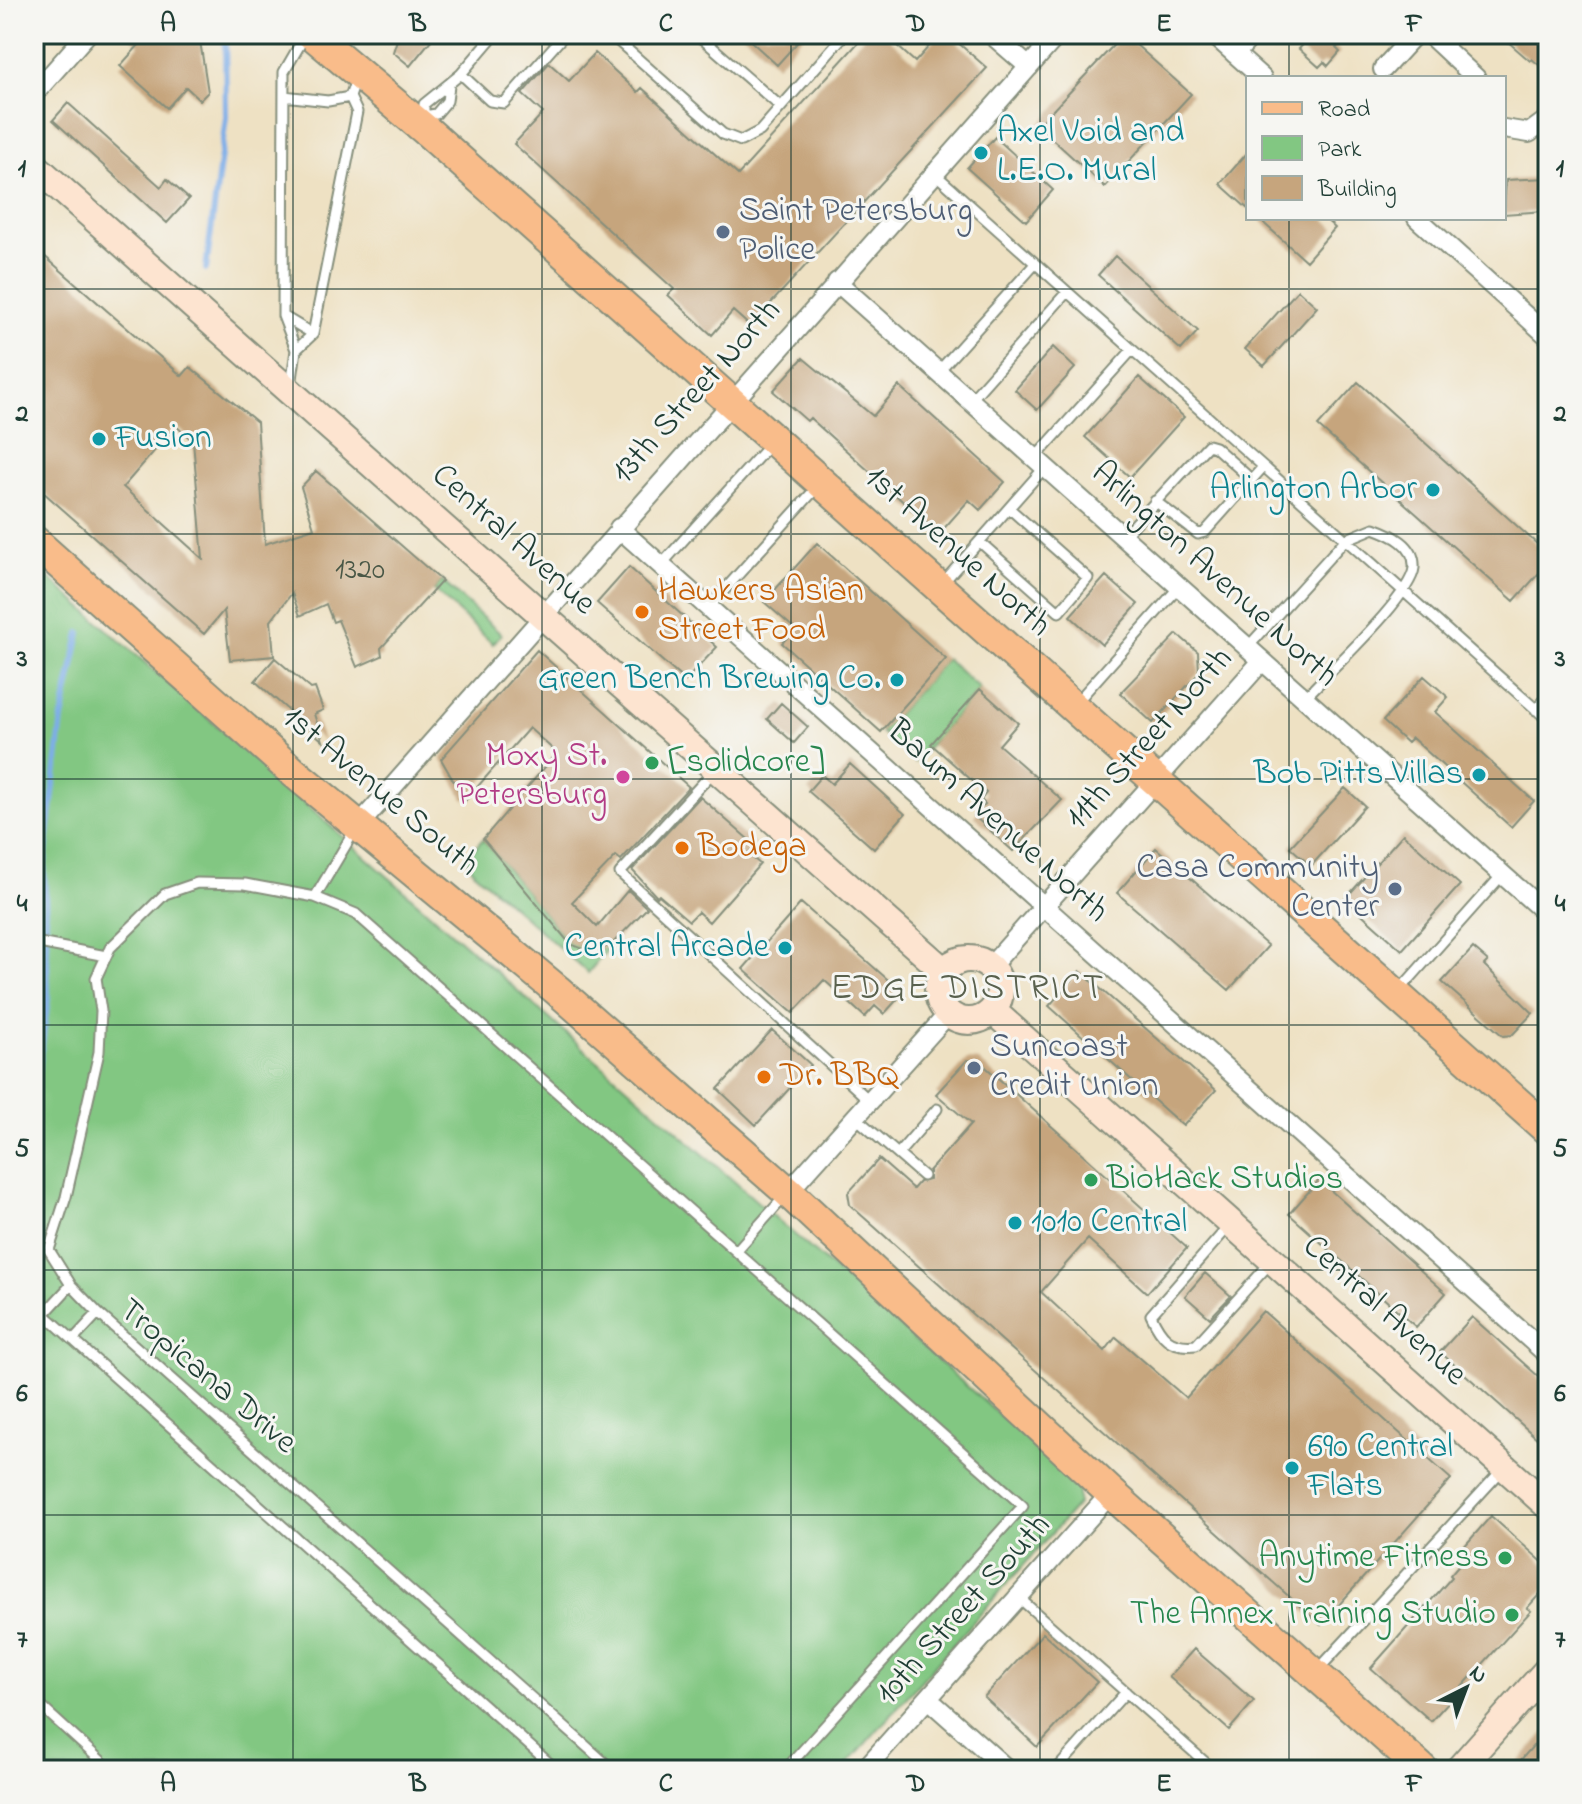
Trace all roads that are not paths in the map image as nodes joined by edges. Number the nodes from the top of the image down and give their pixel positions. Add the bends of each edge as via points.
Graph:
1 (87, 34) edge
2 (306, 34) edge
3 (312, 34) edge
4 (495, 34) edge
5 (565, 34) edge
6 (610, 34) edge
7 (697, 34) edge
8 (845, 34) edge
9 (991, 34) edge
10 (1058, 34) edge
11 (1213, 34) edge
12 (1253, 34) edge
13 (1415, 34) edge
14 (1429, 34) edge
15 (1235, 54) junction
16 (1029, 67) junction
17 (1383, 69) dead end
18 (461, 74) junction
19 (1260, 76) edge
20 (1474, 76) edge
21 (354, 85) junction
22 (36, 86) edge
23 (449, 86) junction
24 (284, 96) junction
25 (781, 107) junction
26 (1548, 119) edge
27 (421, 120) junction
28 (1506, 129) edge
29 (34, 165) edge
30 (934, 173) junction
31 (1422, 220) edge
32 (1035, 264) junction
33 (837, 282) junction
34 (1067, 292) junction
35 (283, 316) junction
36 (313, 334) junction
37 (1548, 336) edge
38 (296, 350) junction
39 (1132, 350) junction
40 (938, 372) junction
41 (290, 393) junction
42 (970, 401) junction
43 (731, 402) junction
44 (773, 440) junction
45 (1040, 463) junction
46 (1263, 467) junction
47 (1251, 479) junction
48 (821, 482) junction
49 (1155, 501) junction
50 (1009, 508) junction
51 (619, 528) junction
52 (1123, 537) junction
53 (1345, 540) junction
54 (34, 541) edge
55 (980, 542) junction
56 (661, 565) junction
57 (1179, 587) junction
58 (939, 588) junction
59 (1404, 593) junction
60 (709, 607) junction
61 (542, 614) junction
62 (1247, 648) junction
63 (1262, 661) junction
64 (1548, 696) edge
65 (1304, 699) junction
66 (1073, 707) junction
67 (1536, 710) junction
68 (1548, 720) edge
69 (716, 769) junction
70 (1156, 781) junction
71 (359, 825) junction
72 (1502, 875) junction
73 (315, 897) junction
74 (1044, 906) junction
75 (1548, 915) edge
76 (34, 942) edge
77 (106, 956) junction
78 (990, 967) junction
79 (944, 971) junction
80 (1396, 995) junction
81 (993, 1011) junction
82 (948, 1014) junction
83 (870, 1101) junction
84 (937, 1109) dead end
85 (855, 1117) junction
86 (1548, 1130) edge
87 (898, 1154) junction
88 (923, 1176) dead end
89 (788, 1192) junction
90 (1231, 1224) junction
91 (737, 1250) junction
92 (1273, 1261) junction
93 (71, 1285) junction
94 (98, 1313) junction
95 (44, 1314) junction
96 (34, 1325) edge
97 (73, 1340) junction
98 (1548, 1355) edge
99 (1504, 1467) junction
100 (1111, 1493) junction
101 (1548, 1506) edge
102 (1018, 1597) junction
103 (1315, 1674) junction
104 (1541, 1682) edge
105 (1126, 1692) junction
106 (928, 1699) junction
107 (34, 1700) edge
108 (111, 1770) edge
109 (557, 1770) edge
110 (613, 1770) edge
111 (785, 1770) edge
112 (864, 1770) edge
113 (1008, 1770) edge
114 (1056, 1770) edge
115 (1214, 1770) edge
116 (1423, 1770) edge
117 (1458, 1770) edge

1 - 22 street
2 - 24 lane via 284,72
3 - 21 main road, 1st Avenue North
4 - 18 lane
5 - 18 lane via 504,103 490,101
6 - 25 lane via 723,134 741,141 760,131
7 - 25 lane
8 - 25 lane
9 - 16 street
10 - 16 street, 13th Street North
11 - 15 street
12 - 15 street
13 - 17 street
14 - 20 street
15 - 19 street
16 - 30 street, 13th Street North
18 - 23 lane
21 - 24 lane via 328,101
21 - 27 main road, 1st Avenue North
21 - 36 lane via 357,112
23 - 27 lane via 424,104
23 - 27 lane via 442,108
24 - 35 lane
26 - 28 street via 1529,133
27 - 43 main road, 1st Avenue North
29 - 41 street, Central Avenue
30 - 32 lane
30 - 33 street, 13th Street North
31 - 37 street
32 - 34 lane
32 - 40 lane
33 - 40 street, Arlington Avenue North
33 - 43 street, 13th Street North
34 - 39 lane
34 - 42 lane
35 - 36 lane
35 - 38 lane
36 - 38 lane
38 - 41 lane
39 - 45 lane
39 - 46 lane
40 - 42 street, Arlington Avenue North
41 - 61 street, Central Avenue
42 - 45 street, Arlington Avenue North
43 - 44 main road, 1st Avenue North
43 - 51 street, 13th Street North
44 - 48 main road, 1st Avenue North
44 - 56 lane
45 - 50 lane
45 - 52 street, Arlington Avenue North
46 - 47 lane
46 - 53 lane
47 - 49 lane via 1198,534
47 - 49 lane via 1208,445
48 - 58 main road, 1st Avenue North
48 - 60 lane
49 - 52 lane
50 - 55 lane
50 - 55 lane via 1088,578 1059,612
51 - 56 street, Baum Avenue North
51 - 61 street, 13th Street North
52 - 57 street, Arlington Avenue North
53 - 59 lane
53 - 59 lane via 1374,528 1401,540 1413,556 1414,569
53 - 62 lane
54 - 71 main road, 1st Avenue South
55 - 58 lane
56 - 60 street, Baum Avenue North
57 - 62 street, Arlington Avenue North
57 - 66 lane
58 - 66 main road, 1st Avenue North
59 - 65 lane
59 - 67 lane
60 - 74 street, Baum Avenue North
61 - 69 street, Central Avenue
61 - 71 street, 13th Street North
62 - 63 street, Arlington Avenue North
63 - 65 street, Arlington Avenue North
63 - 70 street, 11th Street North
64 - 67 lane
65 - 72 street, Arlington Avenue North
66 - 70 main road, 1st Avenue North
67 - 68 lane
69 - 79 street, Central Avenue
69 - 83 lane via 620,873
70 - 74 street, 11th Street North
70 - 80 main road, 1st Avenue North
71 - 73 lane
71 - 89 main road, 1st Avenue South
72 - 75 street, Arlington Avenue North
72 - 80 lane
73 - 77 lane via 245,884 197,883 165,894
73 - 91 lane via 356,914
74 - 78 street, 11th Street North
74 - 98 street, Baum Avenue North
76 - 77 lane
77 - 93 lane via 96,978 99,1052 49,1250
78 - 79 street via 972,959
78 - 81 street via 1000,992
79 - 82 street via 937,989
80 - 86 main road, 1st Avenue North
81 - 82 street via 967,1022
81 - 90 street, Central Avenue
82 - 83 street
83 - 85 street
84 - 87 lane
85 - 87 lane
85 - 89 street
87 - 88 lane
89 - 91 lane
89 - 100 main road, 1st Avenue South
90 - 92 street, Central Avenue
90 - 92 lane via 1151,1315 1160,1336 1178,1347 1196,1345
91 - 111 lane via 1023,1506
92 - 99 street, Central Avenue
93 - 94 lane
93 - 95 lane
94 - 97 lane, Tropicana Drive
94 - 110 lane, Tropicana Drive
95 - 96 lane
95 - 97 lane
97 - 109 lane, Tropicana Drive
99 - 101 street, Central Avenue
99 - 103 lane
100 - 102 street, 10th Street South
100 - 103 main road, 1st Avenue South
102 - 105 lane
102 - 106 street, 10th Street South
103 - 116 main road, 1st Avenue South
104 - 117 street
105 - 114 lane
105 - 115 lane
106 - 112 street, 10th Street South
106 - 113 street
107 - 108 lane

